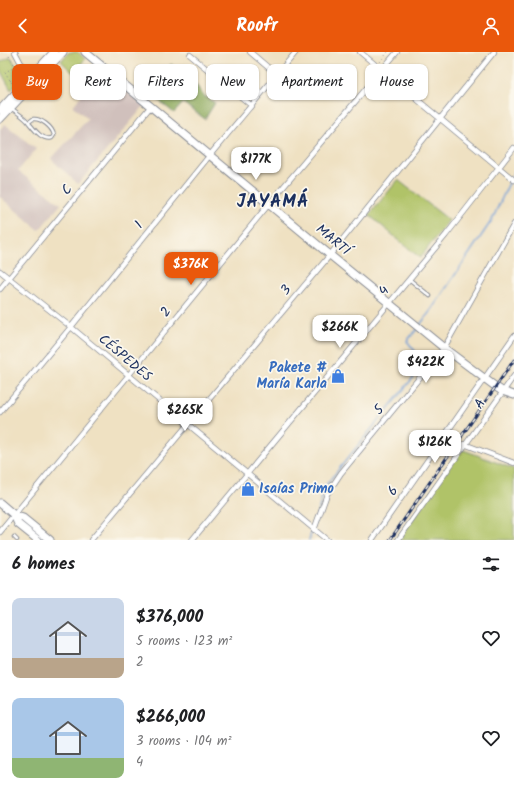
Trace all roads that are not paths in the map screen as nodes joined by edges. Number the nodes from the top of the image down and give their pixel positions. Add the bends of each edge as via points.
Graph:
1 (15, 52) edge
2 (54, 52) edge
3 (63, 52) edge
4 (85, 52) edge
5 (250, 52) edge
6 (296, 52) edge
7 (360, 52) edge
8 (397, 52) edge
9 (494, 52) edge
10 (190, 54) dead end
11 (21, 64) edge
12 (45, 64) edge
13 (50, 64) edge
14 (286, 64) edge
15 (375, 64) edge
16 (387, 64) edge
17 (267, 66) edge
18 (267, 87) edge
19 (365, 90) edge
20 (14, 100) edge
21 (418, 100) edge
22 (9, 106) junction
23 (151, 106) junction
24 (252, 106) junction
25 (0, 110) edge
26 (440, 118) junction
27 (0, 119) edge
28 (29, 122) junction
29 (514, 148) edge
30 (210, 155) junction
31 (498, 167) junction
32 (514, 180) edge
33 (269, 204) junction
34 (514, 224) edge
35 (330, 255) junction
36 (0, 271) edge
37 (9, 278) junction
38 (409, 279) junction
39 (0, 289) edge
40 (430, 296) dead end
41 (389, 303) junction
42 (71, 327) junction
43 (514, 336) edge
44 (444, 348) junction
45 (128, 376) junction
46 (514, 376) edge
47 (485, 379) junction
48 (502, 391) junction
49 (514, 395) edge
50 (0, 412) edge
51 (188, 424) junction
52 (464, 444) junction
53 (514, 463) edge
54 (247, 474) junction
55 (0, 503) edge
56 (14, 515) junction
57 (314, 530) junction
58 (0, 532) edge
59 (14, 537) dead end
60 (17, 540) edge
61 (38, 540) edge
62 (48, 540) edge
63 (91, 540) edge
64 (192, 540) edge
65 (327, 540) edge
66 (372, 540) edge
67 (398, 540) edge

1 - 11 street
2 - 12 street
3 - 13 street
4 - 23 street, MARTÍ
5 - 17 street
6 - 14 street, 1
7 - 15 street
8 - 16 street, 2
9 - 26 street, 3
10 - 24 street
18 - 24 street, 1
19 - 33 street, 2
20 - 22 street
21 - 26 street
22 - 25 street
22 - 27 street
22 - 28 lane
23 - 30 street, MARTÍ
23 - 37 street, C
24 - 30 street, 1
26 - 31 street
26 - 35 street, 3
28 - 28 lane via 46,139 54,135 53,131 38,118
29 - 31 street, 4
30 - 33 street, MARTÍ
30 - 42 street, 1
31 - 32 street
31 - 38 street, 4
33 - 35 street, MARTÍ
33 - 45 street, 2
34 - 44 street, 5
35 - 41 street, MARTÍ
35 - 51 street, 3
36 - 37 street, CÉSPEDES
37 - 39 street, C
37 - 42 street, CÉSPEDES
38 - 40 lane
38 - 41 street, 4
41 - 44 street, MARTÍ
41 - 54 street, 4
42 - 45 street, CÉSPEDES
42 - 50 street, 1
43 - 47 street, 6
44 - 47 street, MARTÍ
44 - 57 street, 5 via 341,473 327,494
45 - 51 street, CÉSPEDES
45 - 56 street, 2
46 - 48 street, A
47 - 48 street, MARTÍ
47 - 66 street, 6
48 - 49 street, MARTÍ
48 - 52 street, A
51 - 54 street, CÉSPEDES
51 - 63 street, 3
52 - 53 street
52 - 67 street, A
54 - 57 street, CÉSPEDES
54 - 64 street, 4
55 - 56 street
56 - 58 street, 2
56 - 61 street via 18,524
56 - 62 street via 23,518
57 - 65 street, CÉSPEDES
59 - 60 lane

